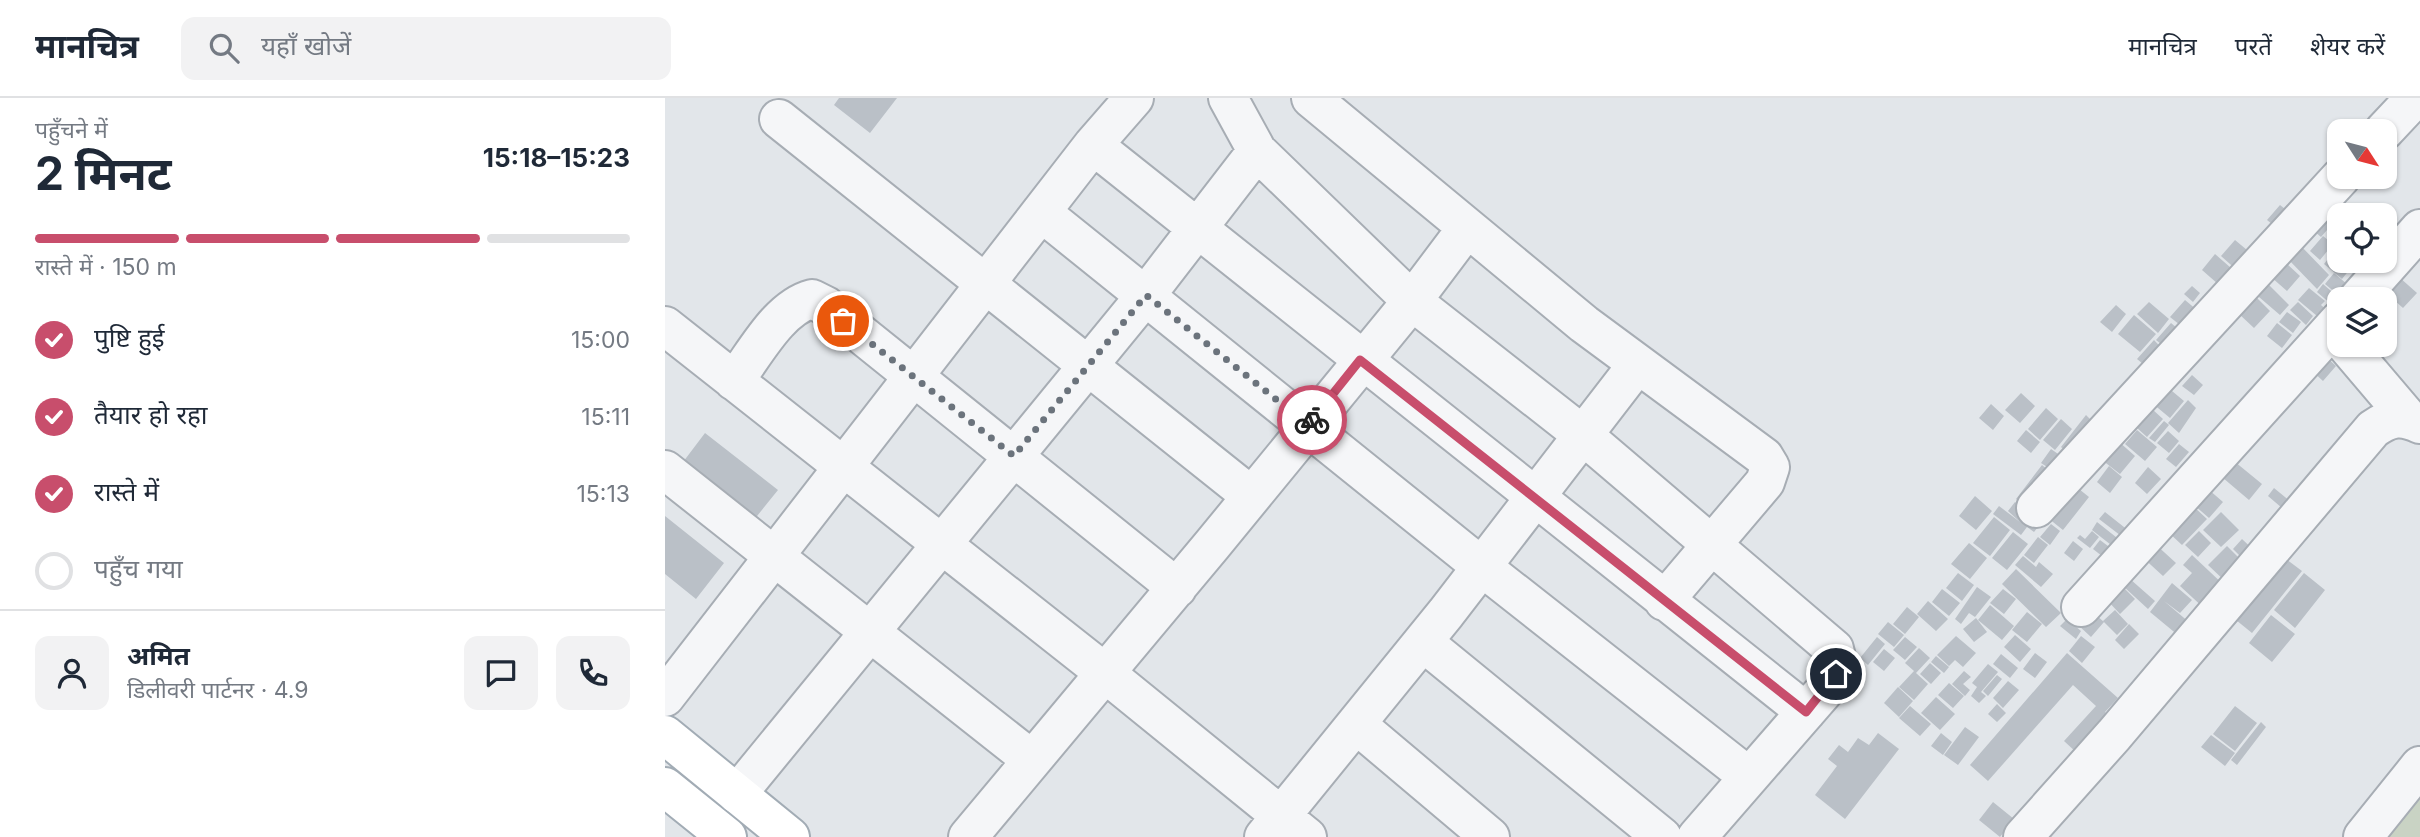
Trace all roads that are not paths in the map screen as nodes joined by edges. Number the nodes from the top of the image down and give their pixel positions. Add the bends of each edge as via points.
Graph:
1 (1133, 98) edge
2 (1228, 98) edge
3 (1311, 98) edge
4 (2415, 98) edge
5 (779, 119) dead end
6 (2395, 119) edge
7 (1093, 145) junction
8 (1257, 151) junction
9 (2330, 189) edge
10 (1041, 212) junction
11 (1467, 228) junction
12 (2420, 229) edge
13 (1198, 230) junction
14 (987, 286) junction
15 (2369, 287) edge
16 (1146, 295) junction
17 (1412, 301) junction
18 (665, 326) edge
19 (2327, 345) edge
20 (2360, 357) edge
21 (1360, 360) junction
22 (1087, 365) junction
23 (1637, 365) junction
24 (914, 379) junction
25 (734, 381) junction
26 (2414, 421) edge
27 (1308, 425) junction
28 (1584, 436) junction
29 (1014, 456) junction
30 (844, 469) junction
31 (665, 470) edge
32 (1250, 495) junction
33 (1535, 498) junction
34 (2036, 508) dead end
35 (942, 545) junction
36 (1711, 545) junction
37 (775, 556) junction
38 (1482, 567) junction
39 (1177, 587) junction
40 (1664, 601) junction
41 (2081, 607) dead end
42 (870, 632) junction
43 (1423, 642) junction
44 (1105, 673) junction
45 (665, 697) edge
46 (1806, 712) junction
47 (1356, 724) junction
48 (665, 736) edge
49 (1032, 760) junction
50 (2420, 766) edge
51 (1749, 777) junction
52 (665, 787) edge
53 (737, 794) junction
54 (1284, 830) edge
55 (727, 837) edge
56 (790, 837) edge
57 (968, 837) edge
58 (1490, 837) edge
59 (1662, 837) edge
60 (1697, 837) edge
61 (2023, 837) edge
62 (2363, 837) edge

1 - 7 street
2 - 8 street
3 - 11 street
4 - 6 street
5 - 14 street
7 - 10 street
7 - 13 street
8 - 13 street
8 - 17 street
9 - 34 street
10 - 14 street
10 - 16 street
11 - 17 street
11 - 23 street
12 - 15 street
13 - 16 street
13 - 21 street
14 - 22 street
14 - 24 street
16 - 22 street
16 - 27 street
17 - 21 street
17 - 28 street
18 - 25 street
19 - 41 street
20 - 26 street
21 - 27 street
21 - 33 street
22 - 29 street
22 - 32 street
23 - 28 street
23 - 36 street via 1750,446 1770,467 1765,482
24 - 25 street via 812,299 787,313
24 - 29 street
24 - 30 street
25 - 30 street
26 - 61 street via 2389,418 2373,429
27 - 32 street
27 - 38 street
28 - 33 street
28 - 36 street
29 - 35 street
29 - 39 street
30 - 35 street
30 - 37 street
31 - 37 street
32 - 39 street
33 - 38 street
33 - 40 street
35 - 42 street
35 - 44 street
36 - 40 street
36 - 46 street via 1834,649 1836,674
37 - 42 street
37 - 45 street
38 - 43 street
38 - 51 street
39 - 44 street
40 - 46 street
42 - 49 street
42 - 53 street
43 - 47 street
43 - 59 street
44 - 49 street
44 - 54 street
46 - 51 street
47 - 54 street
47 - 58 street
48 - 53 main road
49 - 57 street
50 - 62 street
51 - 60 street
52 - 55 main road
53 - 56 main road

